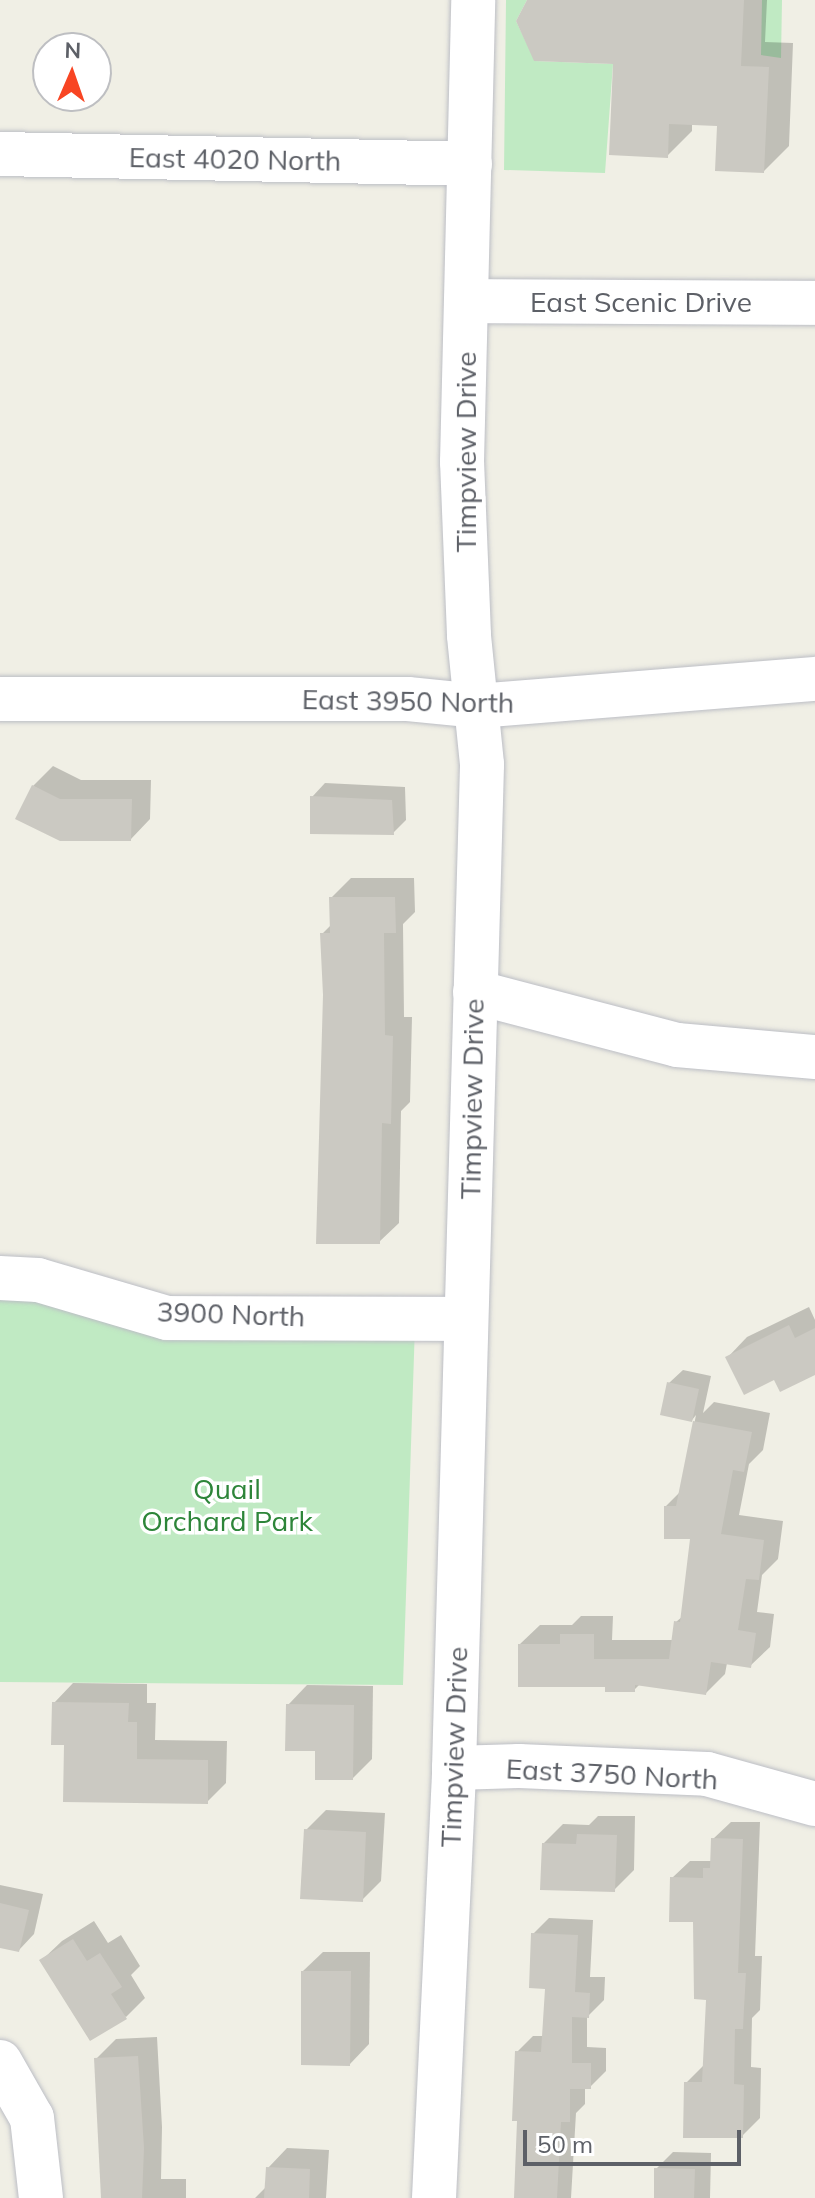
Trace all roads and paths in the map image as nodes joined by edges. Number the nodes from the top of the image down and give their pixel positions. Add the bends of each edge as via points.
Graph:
1 (473, 0) edge
2 (0, 154) edge
3 (470, 164) junction
4 (467, 301) junction
5 (815, 303) edge
6 (815, 679) edge
7 (0, 699) edge
8 (477, 706) junction
9 (475, 992) junction
10 (815, 1057) edge
11 (0, 1278) edge
12 (466, 1319) junction
13 (454, 1768) junction
14 (815, 1804) edge
15 (0, 2062) edge
16 (41, 2198) edge
17 (434, 2198) edge

1 - 3 street, Timpview Drive
2 - 3 street, East 4020 North
3 - 4 street, Timpview Drive
4 - 5 street, East Scenic Drive
4 - 8 street, Timpview Drive via 462,462
6 - 8 street, East 3950 North
7 - 8 street, East 3950 North via 408,699
8 - 9 street, Timpview Drive via 482,764
9 - 10 street via 677,1045
9 - 12 street, Timpview Drive
11 - 12 street, 3900 North via 38,1280 167,1318
12 - 13 street, Timpview Drive
13 - 14 street, East 3750 North via 707,1774
13 - 17 street, Timpview Drive
15 - 16 street via 32,2118

